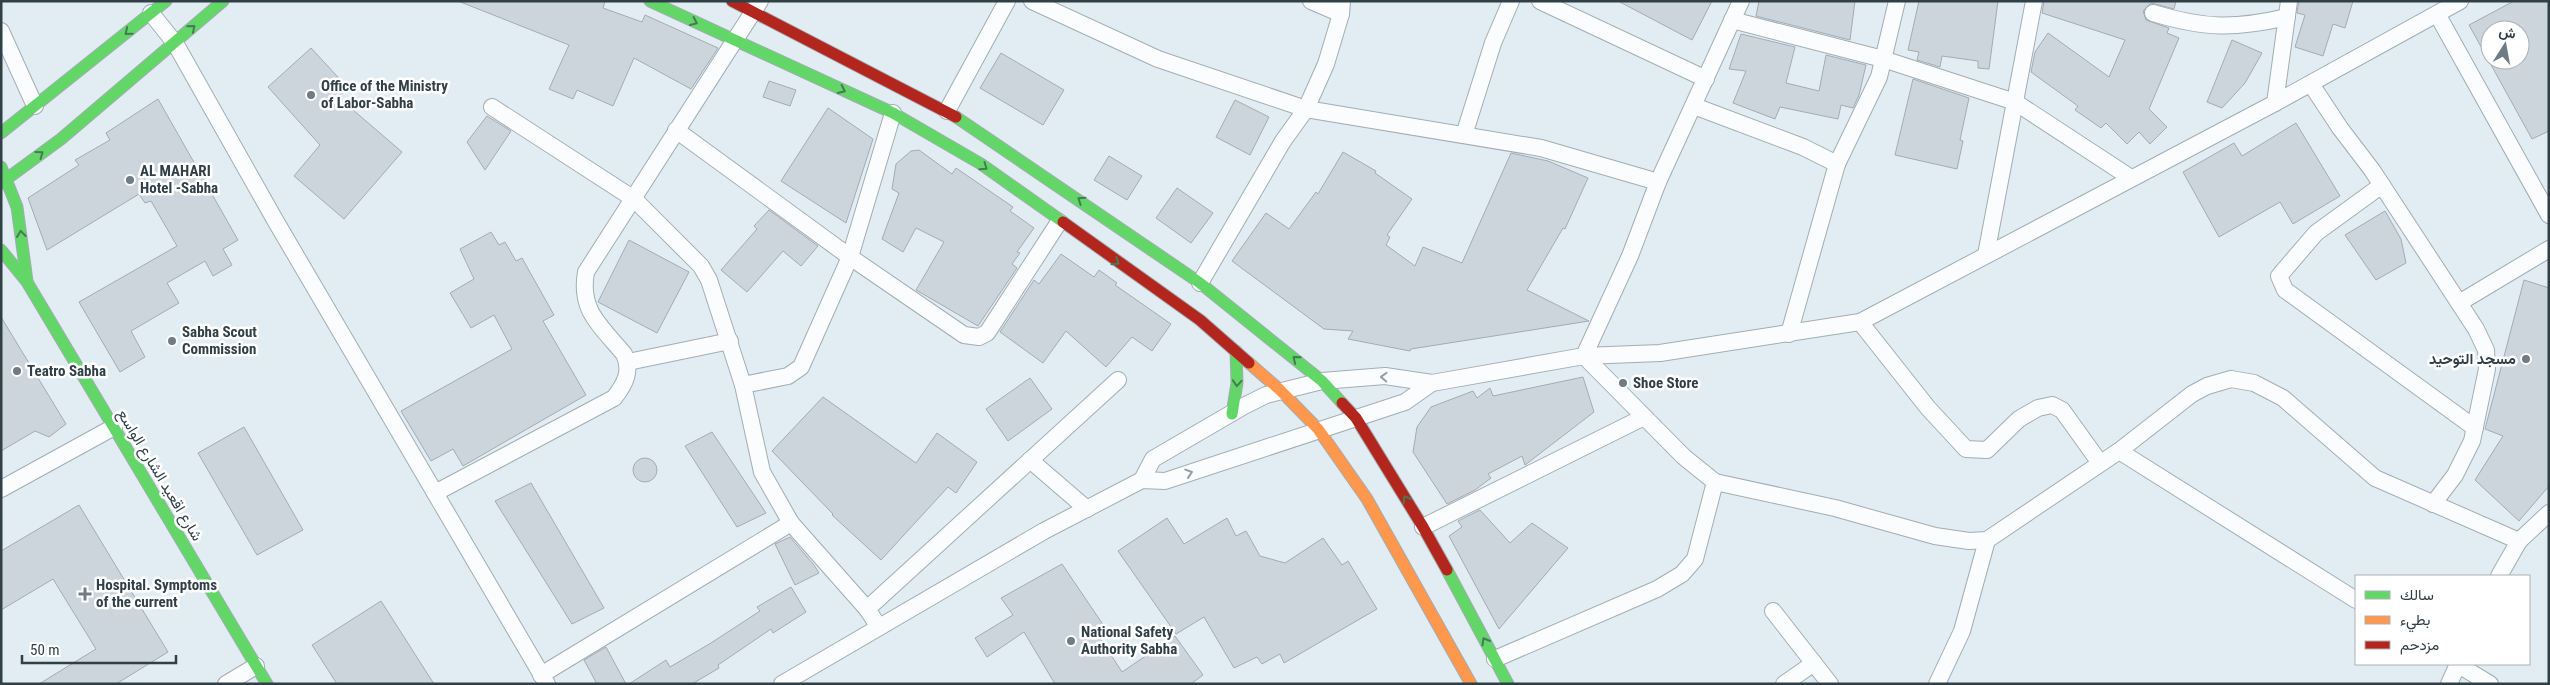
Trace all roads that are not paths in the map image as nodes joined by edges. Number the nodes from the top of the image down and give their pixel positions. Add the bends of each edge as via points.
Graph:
1 (166, 1) edge
2 (223, 1) edge
3 (650, 1) edge
4 (732, 1) edge
5 (1007, 1) edge
6 (1032, 1) edge
7 (1311, 1) edge
8 (1511, 1) edge
9 (1540, 1) edge
10 (1741, 1) edge
11 (1897, 1) edge
12 (2034, 1) edge
13 (2460, 1) edge
14 (757, 6) edge
15 (1342, 8) edge
16 (2288, 9) edge
17 (150, 13) junction
18 (2153, 13) dead end
19 (2437, 14) junction
20 (1732, 20) junction
21 (1, 31) edge
22 (734, 40) junction
23 (175, 43) junction
24 (1883, 59) junction
25 (1706, 79) junction
26 (2311, 84) junction
27 (2015, 102) junction
28 (2276, 103) junction
29 (36, 106) junction
30 (1694, 106) junction
31 (492, 107) dead end
32 (1306, 110) junction
33 (947, 111) junction
34 (893, 113) junction
35 (676, 130) junction
36 (1, 133) edge
37 (1464, 135) junction
38 (1837, 164) junction
39 (1, 167) edge
40 (2131, 178) junction
41 (4, 181) edge
42 (1658, 182) junction
43 (2382, 186) junction
44 (634, 198) junction
45 (2549, 215) edge
46 (1059, 222) junction
47 (2549, 249) edge
48 (1, 250) edge
49 (1986, 255) junction
50 (850, 257) junction
51 (27, 282) junction
52 (1200, 283) junction
53 (2460, 303) junction
54 (1860, 322) junction
55 (1788, 334) junction
56 (730, 341) junction
57 (1236, 351) junction
58 (1584, 356) junction
59 (628, 362) junction
60 (1118, 380) dead end
61 (1322, 381) junction
62 (1432, 383) junction
63 (743, 385) junction
64 (1280, 390) junction
65 (1232, 414) junction
66 (1644, 417) junction
67 (1356, 418) junction
68 (114, 427) junction
69 (2475, 428) junction
70 (1318, 429) junction
71 (2119, 451) junction
72 (1030, 460) junction
73 (2100, 463) junction
74 (1142, 480) junction
75 (1715, 482) junction
76 (1, 489) edge
77 (435, 493) junction
78 (2433, 504) junction
79 (1087, 509) junction
80 (2549, 512) edge
81 (791, 523) junction
82 (1423, 527) junction
83 (1987, 540) junction
84 (2519, 540) junction
85 (2499, 575) edge
86 (2355, 599) edge
87 (867, 608) junction
88 (1773, 611) dead end
89 (879, 627) junction
90 (1496, 659) junction
91 (1814, 663) junction
92 (2457, 665) edge
93 (2459, 665) edge
94 (256, 666) junction
95 (544, 679) edge
96 (226, 684) edge
97 (267, 684) edge
98 (782, 684) edge
99 (1471, 684) edge
100 (1508, 684) edge
101 (1784, 684) edge
102 (1830, 684) edge
103 (1937, 684) edge
104 (2449, 684) edge
105 (2490, 684) edge

1 - 17 main road
23 -> 2 main road
3 -> 22 main road
4 - 14 main road
5 - 33 street
6 - 32 street via 1158,59
7 - 15 street
8 - 37 street
9 - 25 street
10 - 20 street
11 - 24 street
12 - 27 street
13 - 19 street
14 - 22 street
14 - 33 main road
15 - 32 street via 1326,64
16 - 18 street via 2250,26 2222,27 2185,23
16 - 28 street
17 - 23 street
17 -> 29 main road
19 - 26 street
19 - 45 street
20 - 24 street
20 - 25 street
21 - 29 street
22 -> 34 main road
22 - 35 street
41 -> 23 main road via 61,139
23 - 77 street
24 - 27 street
24 - 38 street via 1879,77
25 - 30 street
26 - 28 street
26 - 43 street
27 - 40 street
27 - 49 street
28 - 40 street
29 - 36 main road
30 - 38 street via 1803,147
30 - 42 street
31 - 44 street
32 - 37 street
32 - 52 street via 1283,142
52 -> 33 main road
34 -> 46 main road via 981,164
34 - 50 street
35 - 44 street
35 - 50 street
37 - 42 street via 1541,148
38 - 55 street
39 - 41 main road
40 - 49 street
51 -> 41 main road via 17,207
42 - 58 street via 1630,256
43 - 53 street
43 - 69 street via 2316,234 2279,276 2285,290
44 - 56 street via 701,266
44 - 59 street via 586,272 583,290 588,310
46 - 50 street via 987,333 979,337 964,335
46 -> 57 main road via 1200,320
47 - 53 street
48 - 51 main road, شارع اقعيد الشارع الواسع
49 - 54 street
50 - 63 street via 801,367 788,376
51 - 68 main road, شارع اقعيد الشارع الواسع
61 -> 52 main road
53 - 69 street via 2486,350 2485,385
54 - 55 street
54 - 73 street via 1966,450 1987,450 2019,419 2038,408 2052,405 2062,410
55 - 58 street via 1660,353
56 - 59 street
56 - 63 street
57 - 64 main road
57 -> 65 main road via 1237,383
58 - 62 street
58 - 66 street
59 - 77 street via 628,373 614,398
60 - 72 street
62 -> 61 street via 1384,376
61 - 64 street
61 - 67 main road
62 - 67 street via 1405,402
63 - 81 street via 762,472
64 - 65 street
64 - 70 main road
65 - 74 street via 1153,459
66 - 75 street
66 - 82 street
67 - 70 street
82 -> 67 main road
68 - 76 street
68 - 94 main road, شارع اقعيد الشارع الواسع
69 - 78 street via 2455,475
74 -> 70 street via 1166,481
70 - 99 main road via 1368,499
71 - 73 street
71 - 78 street via 2192,394 2222,380 2241,379 2284,398 2375,478
71 - 86 street
72 - 79 street
72 - 87 street
73 - 83 street
74 - 79 street
75 - 83 street via 1835,508 1935,536
75 - 90 street via 1695,559 1682,574 1657,589
77 - 95 street
78 - 84 street
79 - 89 street
80 - 84 street
81 - 87 street
81 - 95 street
90 -> 82 main road
83 - 103 street via 1962,631
84 - 85 street
87 - 89 street
88 - 91 street
89 - 98 street
90 - 100 main road
91 - 101 street
91 - 102 street
92 - 104 street
93 - 105 street
94 - 96 street
94 - 97 main road, شارع اقعيد الشارع الواسع

